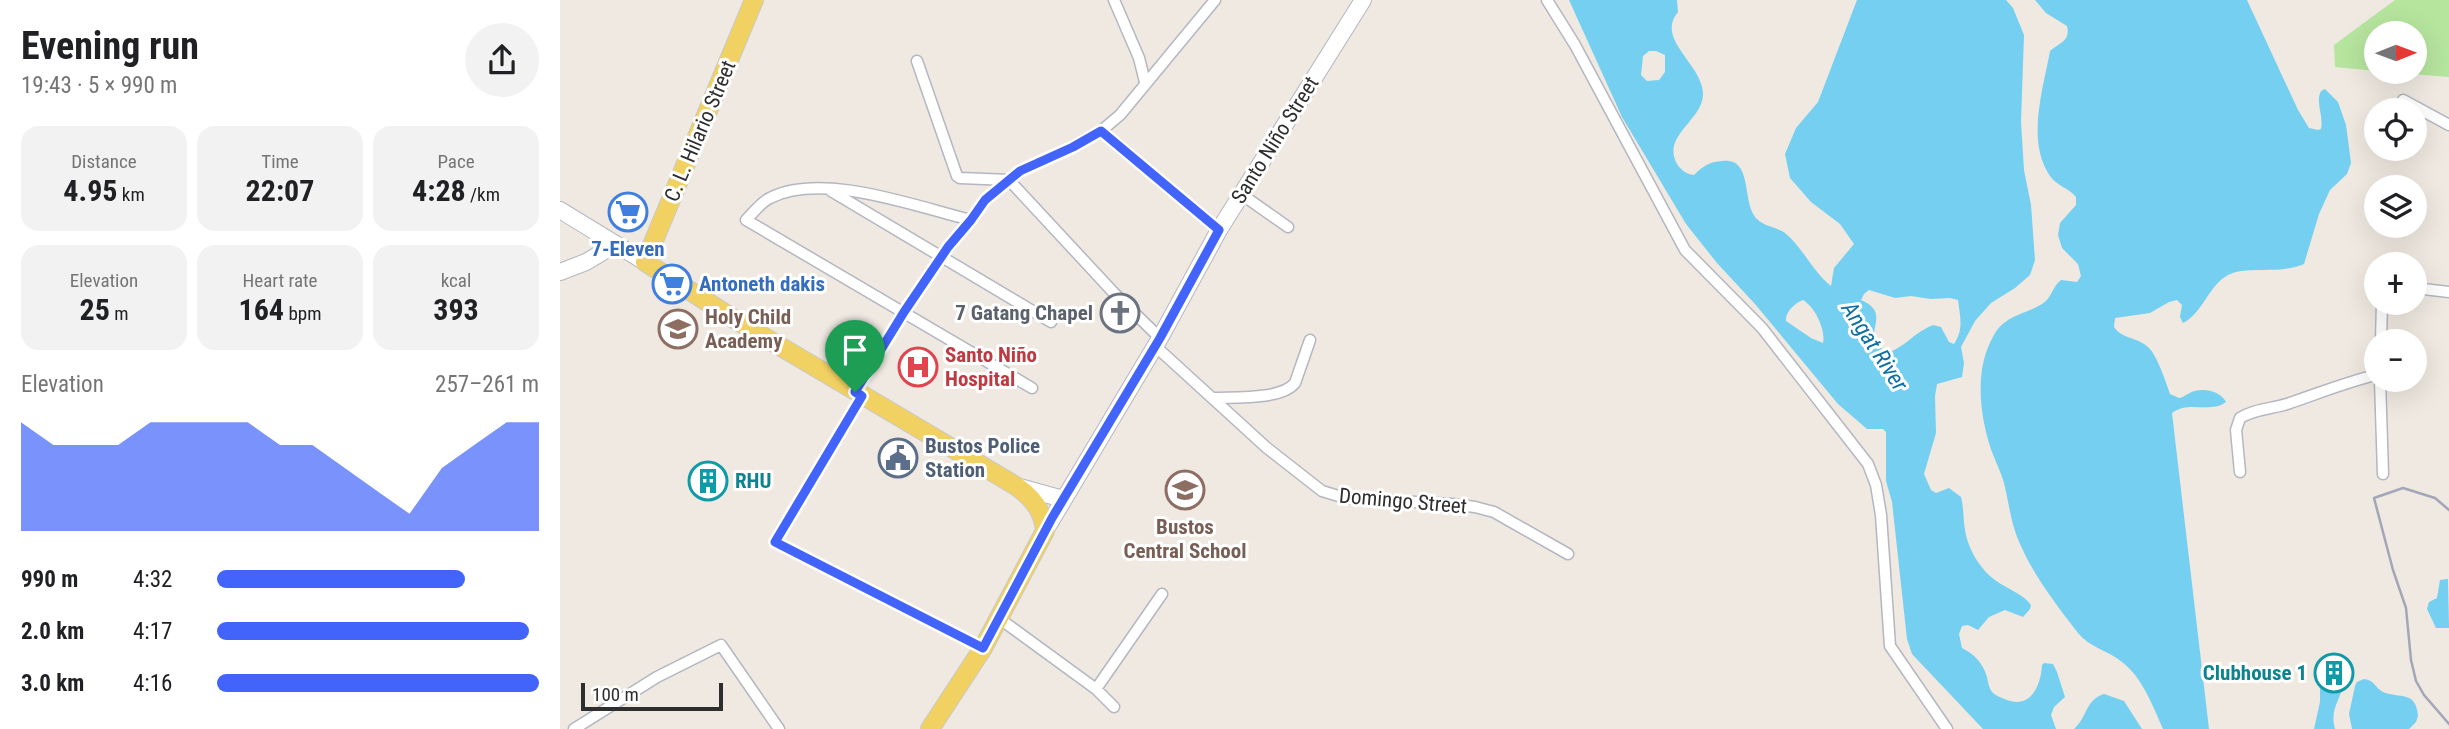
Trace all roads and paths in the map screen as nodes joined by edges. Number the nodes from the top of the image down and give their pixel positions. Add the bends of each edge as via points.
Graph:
1 (754, 0) edge
2 (1114, 0) edge
3 (1215, 0) edge
4 (1363, 0) edge
5 (1547, 0) edge
6 (917, 61) dead end
7 (1145, 82) junction
8 (2427, 114) edge
9 (2449, 125) edge
10 (1101, 131) junction
11 (1009, 180) junction
12 (824, 188) junction
13 (1241, 194) junction
14 (560, 210) edge
15 (971, 220) junction
16 (1288, 227) dead end
17 (1219, 230) junction
18 (616, 244) junction
19 (942, 256) junction
20 (645, 262) junction
21 (560, 272) edge
22 (2427, 289) edge
23 (2449, 292) edge
24 (904, 312) junction
25 (1052, 322) dead end
26 (1310, 340) dead end
27 (1157, 342) junction
28 (2364, 378) edge
29 (1032, 387) dead end
30 (2381, 392) edge
31 (858, 394) junction
32 (1214, 398) junction
33 (2240, 472) dead end
34 (2383, 474) dead end
35 (1016, 486) junction
36 (1063, 499) junction
37 (1045, 531) junction
38 (1569, 554) dead end
39 (1162, 594) dead end
40 (1000, 619) junction
41 (983, 648) junction
42 (1096, 689) junction
43 (1114, 707) dead end
44 (573, 729) edge
45 (779, 729) edge
46 (930, 729) edge
47 (1947, 729) edge

1 - 20 main road, C. L. Hilario Street
2 - 7 street
3 - 7 street
4 - 13 street, Santo Niño Street
5 - 47 street via 1680,242 1762,328 1868,464 1881,515 1890,646
6 - 11 street via 957,176
7 - 10 street
8 - 9 street
10 - 11 street
10 - 17 street
11 - 15 street via 985,200
11 - 27 street, Domingo Street
12 - 15 street
12 - 19 street
12 - 24 street via 768,198 746,220
13 - 16 street
13 - 17 street, Santo Niño Street
14 - 18 street
15 - 19 street
17 - 27 street, Santo Niño Street
18 - 20 street
18 - 21 street
19 - 24 street
19 - 25 street
20 - 31 main road
22 - 23 street
24 - 29 street
24 - 31 street
26 - 32 street via 1291,388
27 - 32 street, Domingo Street
27 - 36 street, Santo Niño Street
28 - 33 street via 2240,418 2236,430
30 - 34 street
31 - 35 main road
31 - 41 street via 775,542
32 - 38 street, Domingo Street via 1301,477 1332,496 1475,507 1494,512
35 - 36 street
35 - 37 main road via 1036,505
36 - 37 street, Santo Niño Street
37 - 40 main road
39 - 42 street
40 - 41 main road
40 - 42 street
41 - 46 main road
42 - 43 street
44 - 45 street via 657,677 721,645

